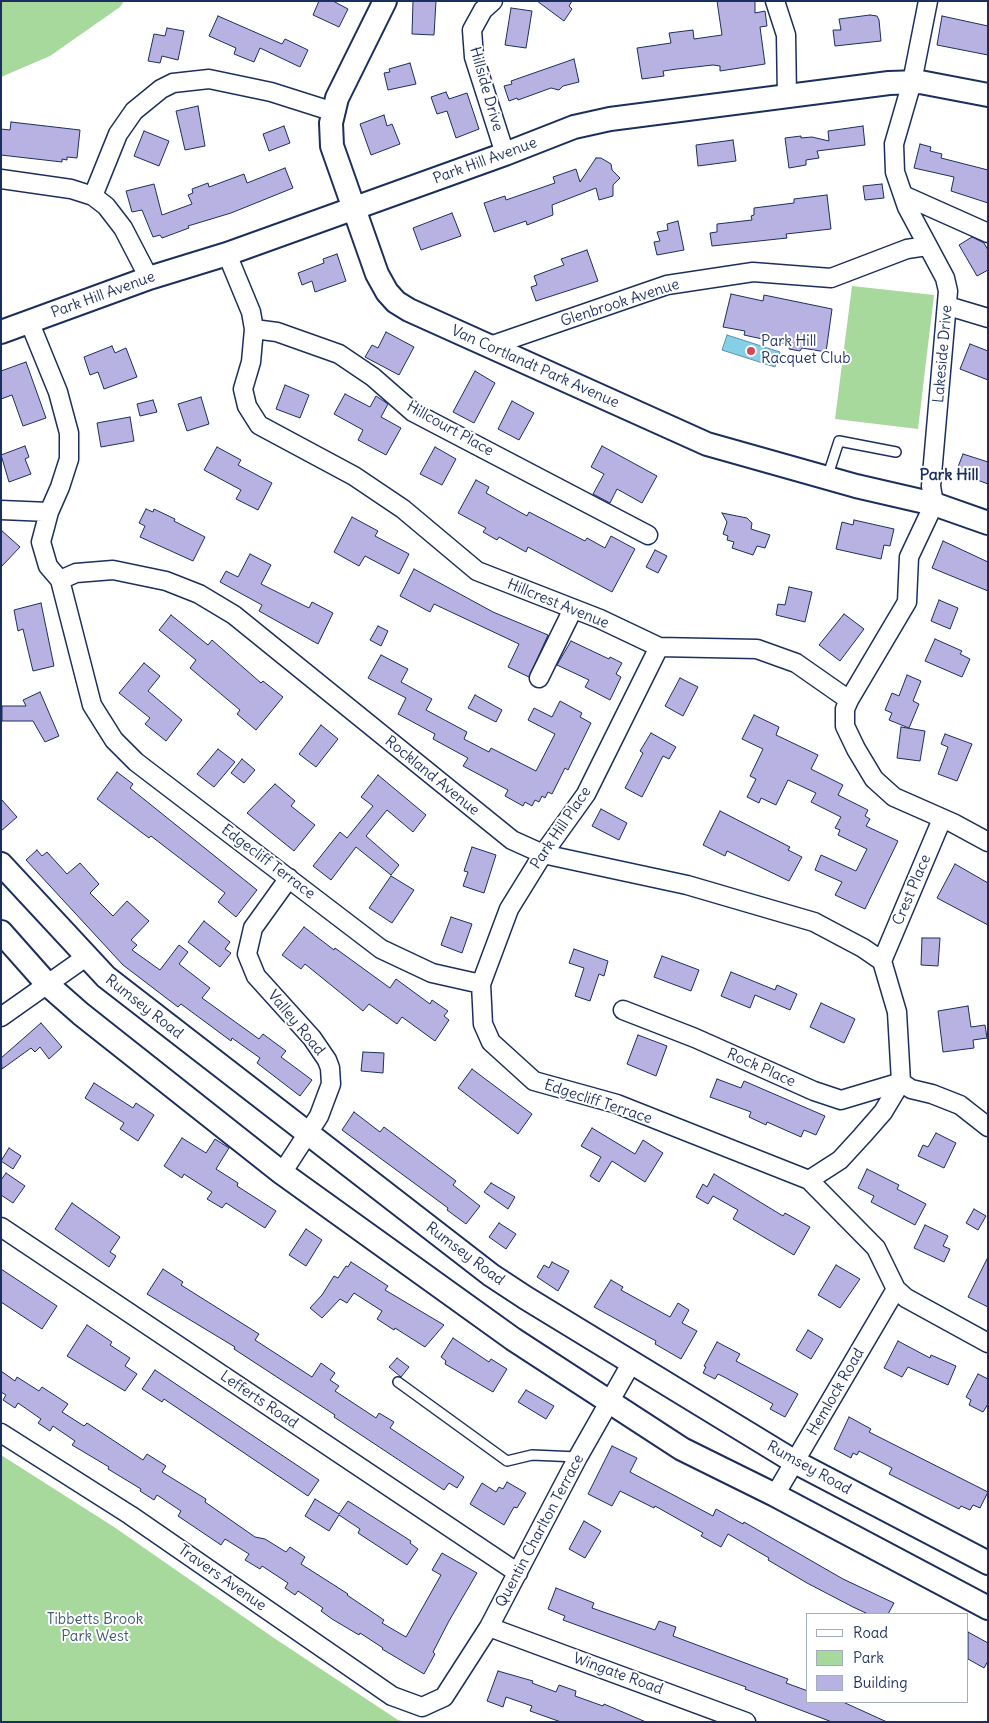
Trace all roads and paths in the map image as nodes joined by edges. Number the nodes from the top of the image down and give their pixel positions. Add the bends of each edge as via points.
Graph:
1 (384, 1) edge
2 (493, 1) edge
3 (775, 1) edge
4 (928, 1) edge
5 (912, 82) junction
6 (988, 95) edge
7 (787, 96) junction
8 (334, 112) junction
9 (505, 154) junction
10 (1, 179) edge
11 (903, 195) junction
12 (93, 196) junction
13 (352, 209) junction
14 (988, 233) edge
15 (927, 246) junction
16 (227, 254) junction
17 (148, 278) junction
18 (948, 306) junction
19 (988, 318) edge
20 (29, 321) junction
21 (254, 329) junction
22 (1, 332) edge
23 (490, 346) junction
24 (896, 452) dead end
25 (827, 478) junction
26 (934, 504) junction
27 (1, 510) edge
28 (48, 512) junction
29 (988, 523) edge
30 (648, 535) dead end
31 (60, 580) junction
32 (573, 609) junction
33 (659, 647) junction
34 (539, 678) dead end
35 (849, 700) junction
36 (942, 819) junction
37 (988, 842) edge
38 (543, 854) junction
39 (1, 864) edge
40 (289, 878) junction
41 (1, 932) edge
42 (86, 957) junction
43 (882, 962) junction
44 (48, 984) junction
45 (481, 984) junction
46 (623, 1010) dead end
47 (1, 1017) edge
48 (901, 1082) junction
49 (988, 1127) edge
50 (307, 1134) junction
51 (282, 1173) junction
52 (809, 1180) junction
53 (1, 1227) edge
54 (896, 1289) junction
55 (988, 1342) edge
56 (632, 1362) junction
57 (398, 1382) dead end
58 (610, 1402) junction
59 (1, 1433) edge
60 (578, 1457) junction
61 (795, 1462) junction
62 (775, 1495) junction
63 (988, 1563) edge
64 (518, 1573) junction
65 (988, 1608) edge
66 (489, 1627) junction
67 (444, 1696) joint
68 (746, 1722) edge

1 - 8 street, Van Cortlandt Park Avenue via 337,98
2 - 9 street, Hillside Drive via 483,10 472,30 474,57
3 - 7 street via 786,35
4 - 5 street, Lakeside Drive
5 - 6 street, Park Hill Avenue
5 - 7 street, Park Hill Avenue
5 - 11 street, Lakeside Drive via 894,144 894,172
7 - 9 street, Park Hill Avenue via 610,119 574,127
8 - 12 street via 271,92 208,79 173,83 134,111 118,134
8 - 13 street, Van Cortlandt Park Avenue via 332,146
9 - 13 street, Park Hill Avenue
10 - 12 street via 71,189
11 - 14 street
11 - 15 street, Lakeside Drive
12 - 17 street via 106,206 123,228
13 - 16 street, Park Hill Avenue
13 - 23 street, Van Cortlandt Park Avenue via 377,274 396,302
15 - 18 street, Lakeside Drive via 945,278
15 - 23 street, Glenbrook Avenue via 908,249 831,278 753,272 667,285
16 - 17 street, Park Hill Avenue
16 - 21 street, Hillcrest Avenue via 245,293
17 - 20 street, Park Hill Avenue
18 - 19 street
18 - 26 street, Lakeside Drive via 931,486
20 - 22 street, Park Hill Avenue
20 - 28 street via 58,392 69,433 69,458
21 - 30 street, Hillcourt Place via 277,332 339,354 373,377 413,412
21 - 32 street, Hillcrest Avenue via 251,362 243,389 247,406 259,425 354,476 403,509 477,571
23 - 25 street, Van Cortlandt Park Avenue via 707,444
24 - 25 lane via 839,441
25 - 26 street, Van Cortlandt Park Avenue
26 - 29 street, Van Cortlandt Park Avenue
26 - 35 street via 909,557 907,602
27 - 28 street
28 - 31 street via 41,542 48,566
31 - 38 street, Rockland Avenue via 76,572 113,570 166,581 199,594 234,615 512,840
31 - 40 street, Edgecliff Terrace via 92,705 114,740 136,762
32 - 33 street, Hillcrest Avenue
32 - 34 street
33 - 35 street, Hillcrest Avenue via 757,650 796,663
33 - 38 street, Park Hill Place via 586,794
35 - 36 street via 845,709 845,726 874,779 894,797
36 - 37 street
36 - 43 street, Crest Place
38 - 43 street, Rockland Avenue via 687,885 814,922
38 - 45 street, Park Hill Place via 509,909
39 - 42 street, Rumsey Road
40 - 45 street, Edgecliff Terrace via 381,949 432,973
40 - 50 street, Valley Road via 253,928 248,954 256,976 312,1038 330,1068 331,1084 319,1116
41 - 44 street
42 - 44 street
42 - 50 street, Rumsey Road via 106,978
43 - 48 street via 897,1012
44 - 47 street
44 - 51 street via 81,1014
45 - 52 street, Edgecliff Terrace via 483,1024 491,1042 534,1082 617,1104
46 - 48 street, Rock Place via 841,1100
48 - 49 street via 960,1106
48 - 52 street via 882,1112 840,1160
50 - 51 street, Valley Road
50 - 56 street, Rumsey Road via 491,1274
51 - 58 street via 500,1330
52 - 54 street, Edgecliff Terrace via 876,1248
53 - 64 street, Lefferts Road
54 - 55 street, Edgecliff Terrace via 906,1298
54 - 61 street, Hemlock Road
56 - 58 street, Quentin Charlton Terrace
56 - 61 street, Rumsey Road
57 - 60 lane via 507,1461 532,1455
58 - 60 street, Quentin Charlton Terrace
58 - 62 street via 682,1449
59 - 67 street, Travers Avenue via 130,1515 392,1696 422,1707
60 - 64 street, Quentin Charlton Terrace
61 - 62 street, Hemlock Road
61 - 63 street, Rumsey Road
62 - 65 street
64 - 66 street, Quentin Charlton Terrace
66 - 67 street, Quentin Charlton Terrace
66 - 68 street, Wingate Road

